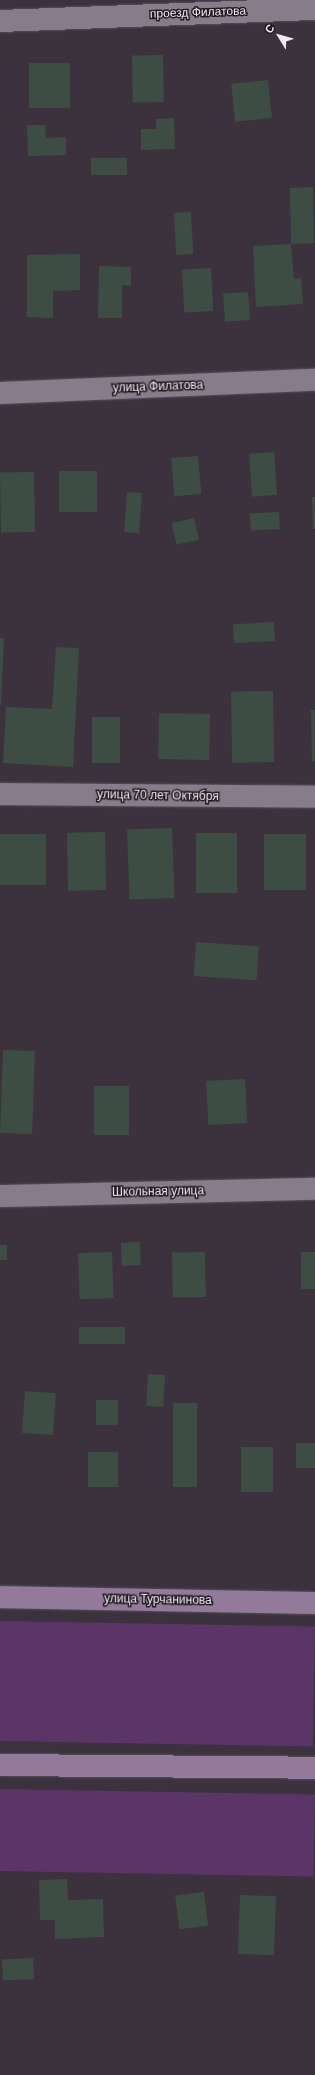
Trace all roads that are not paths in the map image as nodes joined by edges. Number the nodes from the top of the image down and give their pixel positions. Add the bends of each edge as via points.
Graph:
1 (129, 8) edge
2 (315, 9) edge
3 (0, 21) edge
4 (315, 380) edge
5 (0, 393) edge
6 (0, 794) edge
7 (315, 797) edge
8 (315, 1189) edge
9 (0, 1196) edge
10 (0, 1597) edge
11 (315, 1603) edge
12 (0, 1765) edge
13 (315, 1768) edge

1 - 2 street, проезд Филатова
1 - 3 street, проезд Филатова
4 - 5 street, улица Филатова
6 - 7 street, улица 70 лет Октября
8 - 9 street, Школьная улица
10 - 11 street, улица Турчанинова
12 - 13 street

